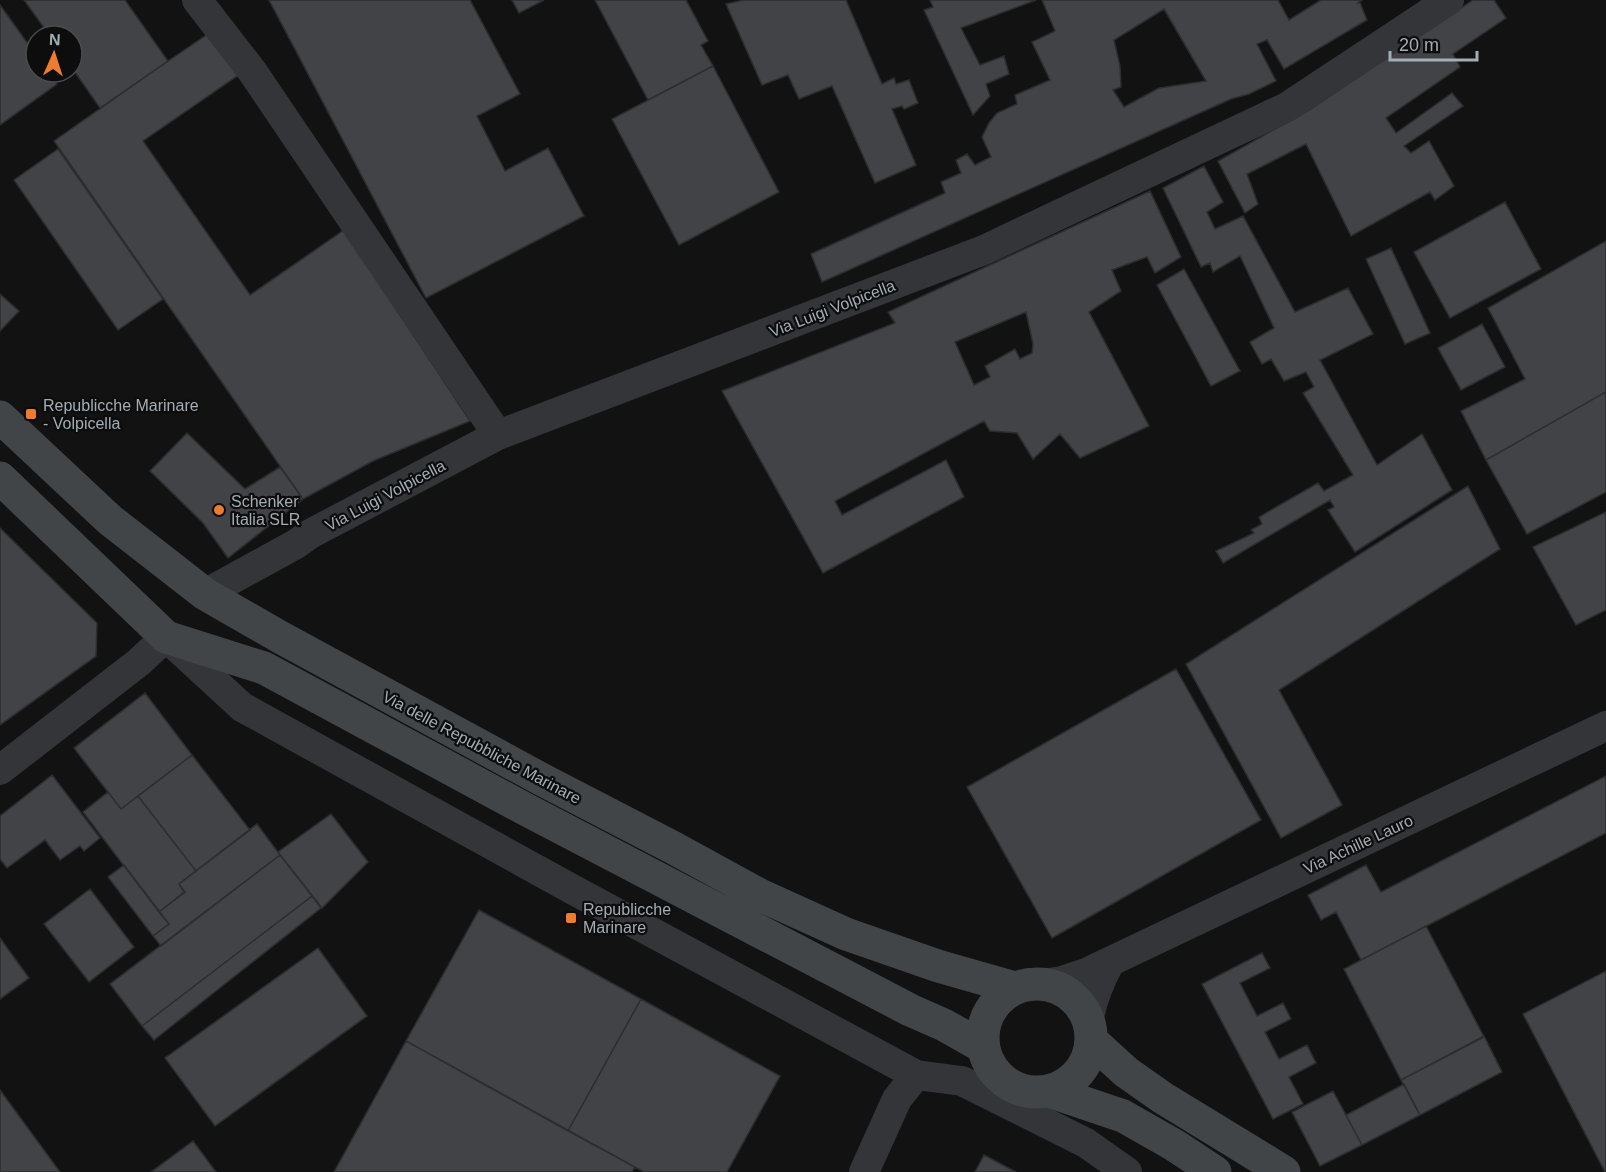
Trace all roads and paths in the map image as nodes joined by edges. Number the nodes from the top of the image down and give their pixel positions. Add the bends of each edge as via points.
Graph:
1 (197, 0) edge
2 (1449, 0) edge
3 (0, 417) edge
4 (498, 435) junction
5 (0, 478) edge
6 (205, 594) junction
7 (166, 638) junction
8 (1606, 726) edge
9 (0, 770) edge
10 (1110, 962) junction
11 (1029, 986) junction
12 (1090, 1031) junction
13 (983, 1047) junction
14 (916, 1075) junction
15 (1049, 1091) junction
16 (864, 1172) edge
17 (1127, 1172) edge
18 (1215, 1172) edge
19 (1284, 1172) edge

1 - 4 street via 259,81
2 - 4 street, Via Luigi Volpicella via 1287,107 984,250
3 - 6 main road, Via delle Repubbliche Marinare via 110,520
4 - 6 street, Via Luigi Volpicella
5 - 7 main road, Via delle Repubbliche Marinare
6 - 11 main road, Via delle Repubbliche Marinare via 530,774 760,895 846,934 938,966
7 - 9 street
7 - 13 main road, Via delle Repubbliche Marinare via 264,668 535,815
7 - 14 street via 242,707
8 - 10 street, Via Achille Lauro
10 - 11 street, Via Achille Lauro via 1062,981
10 - 12 street via 1091,1004
11 - 12 main road, Via delle Repubbliche Marinare via 1051,986 1067,993 1080,1006
11 - 13 main road via 1000,998 989,1012 983,1029
12 - 15 main road via 1088,1057 1079,1072 1066,1084
12 - 19 main road, Via delle Repubbliche Marinare via 1126,1072
13 - 15 main road via 993,1071 1006,1083 1023,1091
14 - 16 street via 897,1099
14 - 17 street via 962,1081 1086,1143
15 - 18 main road via 1123,1116

